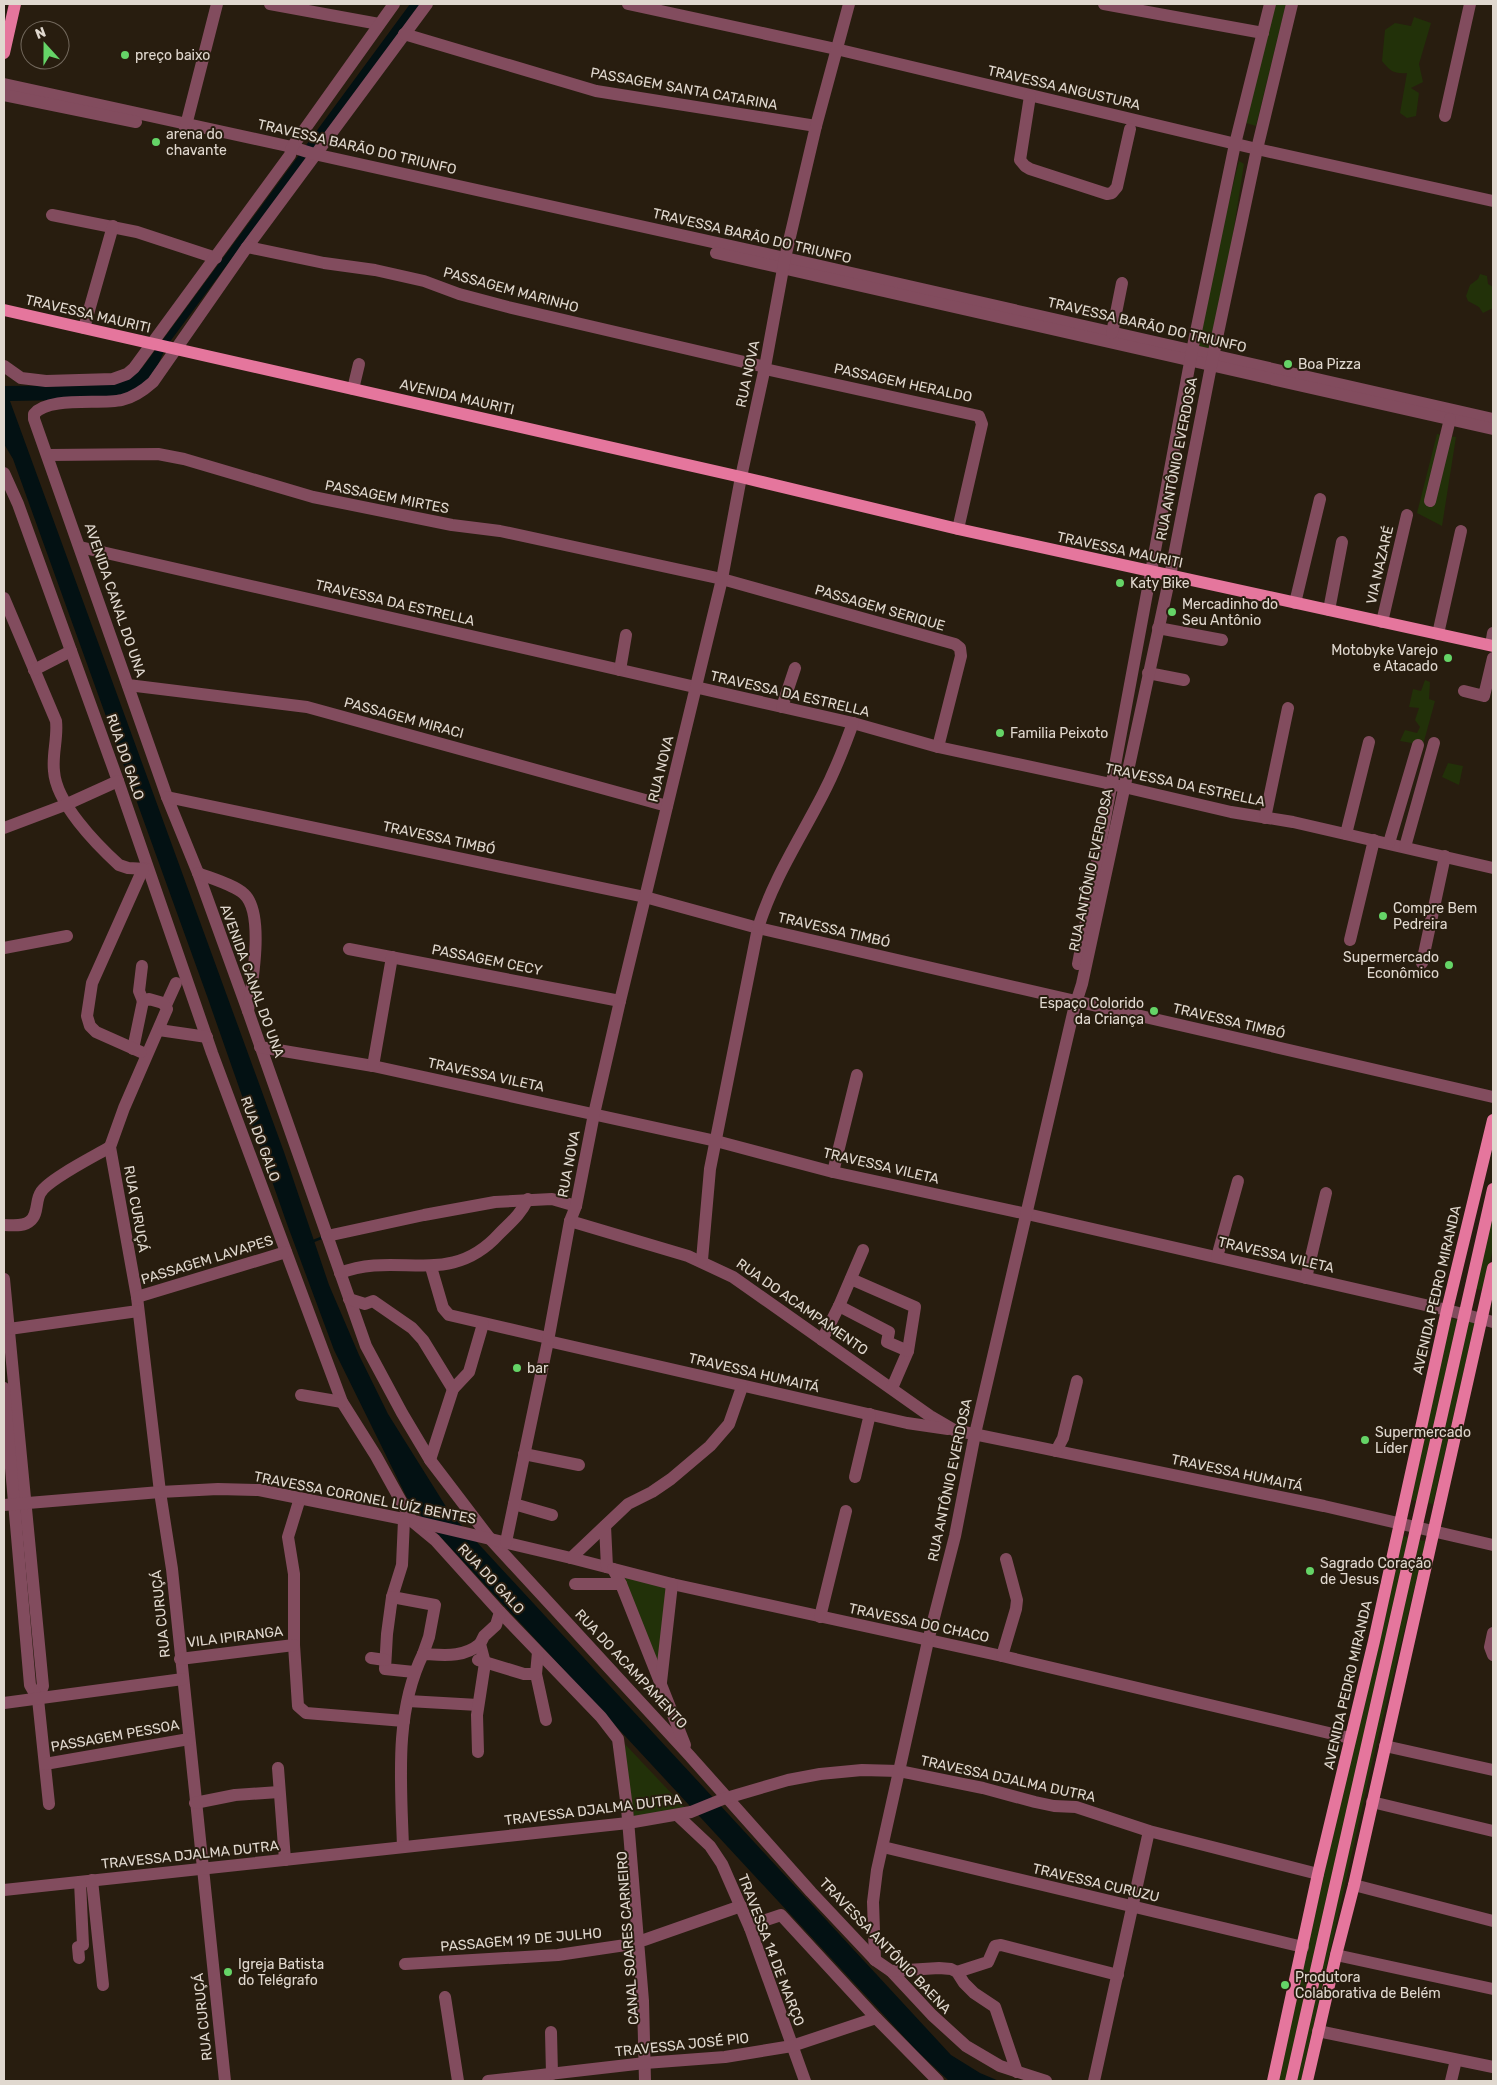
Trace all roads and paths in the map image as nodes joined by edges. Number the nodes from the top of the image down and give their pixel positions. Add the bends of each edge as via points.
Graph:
1 (15, 4) edge
2 (217, 4) edge
3 (270, 4) edge
4 (394, 4) edge
5 (427, 4) edge
6 (628, 4) edge
7 (849, 4) edge
8 (1104, 4) edge
9 (1270, 4) edge
10 (1292, 4) edge
11 (1470, 4) edge
12 (379, 24) junction
13 (1264, 33) junction
14 (404, 34) junction
15 (836, 49) junction
16 (4, 53) edge
17 (4, 84) edge
18 (4, 95) edge
19 (1030, 96) junction
20 (92, 109) junction
21 (1445, 116) dead end
22 (816, 126) junction
23 (186, 129) junction
24 (1130, 129) dead end
25 (1234, 144) junction
26 (1257, 149) junction
27 (294, 152) junction
28 (313, 157) junction
29 (1493, 201) edge
30 (52, 215) dead end
31 (113, 226) junction
32 (247, 247) junction
33 (216, 258) junction
34 (784, 263) junction
35 (1122, 283) dead end
36 (4, 310) edge
37 (1001, 313) junction
38 (84, 328) junction
39 (1112, 333) junction
40 (162, 346) junction
41 (1192, 356) junction
42 (1212, 361) junction
43 (358, 364) dead end
44 (4, 366) edge
45 (765, 368) junction
46 (353, 389) junction
47 (1435, 411) junction
48 (1450, 419) junction
49 (1493, 419) edge
50 (1493, 429) edge
51 (48, 455) junction
52 (4, 472) edge
53 (741, 477) junction
54 (1320, 499) dead end
55 (1430, 501) dead end
56 (1407, 515) dead end
57 (958, 530) junction
58 (1461, 531) dead end
59 (1342, 542) dead end
60 (80, 547) junction
61 (1150, 573) junction
62 (1170, 576) junction
63 (722, 579) junction
64 (4, 598) edge
65 (1145, 602) junction
66 (1295, 603) junction
67 (1163, 606) junction
68 (1329, 610) junction
69 (1382, 622) junction
70 (1158, 628) junction
71 (1438, 634) junction
72 (626, 635) dead end
73 (1222, 640) dead end
74 (1493, 645) edge
75 (71, 651) junction
76 (796, 668) dead end
77 (34, 670) junction
78 (620, 670) junction
79 (1148, 673) junction
80 (1184, 680) dead end
81 (128, 684) junction
82 (696, 688) junction
83 (1464, 691) dead end
84 (782, 707) junction
85 (1288, 708) dead end
86 (853, 723) junction
87 (1369, 742) dead end
88 (1434, 743) dead end
89 (1418, 745) dead end
90 (938, 747) junction
91 (118, 781) junction
92 (1117, 785) junction
93 (167, 797) junction
94 (65, 805) junction
95 (667, 806) junction
96 (1265, 818) junction
97 (4, 828) edge
98 (1346, 834) junction
99 (1374, 840) junction
100 (1389, 843) junction
101 (1405, 847) junction
102 (1445, 856) junction
103 (1493, 868) edge
104 (145, 869) junction
105 (198, 873) junction
106 (645, 897) junction
107 (758, 928) junction
108 (67, 936) dead end
109 (1350, 940) dead end
110 (4, 948) edge
111 (348, 948) dead end
112 (392, 957) junction
113 (1422, 963) dead end
114 (254, 964) junction
115 (142, 966) dead end
116 (233, 972) junction
117 (176, 983) dead end
118 (143, 1001) junction
119 (620, 1001) junction
120 (1074, 1004) junction
121 (166, 1005) junction
122 (248, 1011) junction
123 (159, 1030) junction
124 (207, 1037) junction
125 (260, 1047) junction
126 (133, 1049) junction
127 (148, 1054) junction
128 (373, 1066) junction
129 (857, 1075) dead end
130 (1493, 1098) edge
131 (594, 1114) junction
132 (1493, 1120) edge
133 (716, 1141) junction
134 (110, 1147) junction
135 (833, 1172) junction
136 (1238, 1181) dead end
137 (1493, 1190) edge
138 (1326, 1193) dead end
139 (528, 1198) junction
140 (576, 1206) junction
141 (1027, 1214) junction
142 (570, 1221) junction
143 (4, 1224) edge
144 (327, 1236) junction
145 (863, 1250) dead end
146 (286, 1252) junction
147 (1218, 1257) junction
148 (702, 1260) junction
149 (431, 1267) junction
150 (1493, 1268) edge
151 (340, 1274) junction
152 (851, 1278) junction
153 (1306, 1278) junction
154 (4, 1279) edge
155 (137, 1296) junction
156 (348, 1299) junction
157 (839, 1306) junction
158 (1447, 1310) junction
159 (138, 1311) junction
160 (1465, 1315) junction
161 (1487, 1321) edge
162 (484, 1324) junction
163 (9, 1329) junction
164 (548, 1339) junction
165 (822, 1340) junction
166 (908, 1351) junction
167 (1076, 1381) dead end
168 (742, 1387) junction
169 (4, 1388) edge
170 (892, 1388) junction
171 (453, 1389) junction
172 (301, 1395) dead end
173 (342, 1402) junction
174 (870, 1414) junction
175 (954, 1430) junction
176 (975, 1434) junction
177 (1056, 1451) junction
178 (524, 1454) junction
179 (430, 1460) junction
180 (578, 1465) dead end
181 (855, 1477) dead end
182 (160, 1492) junction
183 (300, 1498) junction
184 (15, 1504) edge
185 (514, 1504) junction
186 (846, 1512) dead end
187 (552, 1515) dead end
188 (411, 1521) junction
189 (1399, 1524) junction
190 (605, 1526) junction
191 (1417, 1528) junction
192 (1434, 1531) junction
193 (486, 1538) junction
194 (506, 1542) junction
195 (1493, 1544) edge
196 (571, 1558) junction
197 (1006, 1559) dead end
198 (610, 1568) junction
199 (575, 1584) dead end
200 (621, 1584) junction
201 (672, 1584) junction
202 (392, 1597) junction
203 (500, 1612) junction
204 (820, 1617) junction
205 (1493, 1633) edge
206 (928, 1641) junction
207 (480, 1644) junction
208 (294, 1645) junction
209 (538, 1652) junction
210 (423, 1654) junction
211 (463, 1654) junction
212 (1493, 1655) edge
213 (1002, 1656) junction
214 (371, 1658) dead end
215 (180, 1659) junction
216 (385, 1660) junction
217 (485, 1663) junction
218 (414, 1672) junction
219 (536, 1674) junction
220 (183, 1679) junction
221 (660, 1685) junction
222 (38, 1699) junction
223 (408, 1701) junction
224 (4, 1702) edge
225 (478, 1705) junction
226 (546, 1720) dead end
227 (404, 1722) junction
228 (1350, 1738) junction
229 (190, 1739) junction
230 (618, 1739) joint
231 (1385, 1746) junction
232 (478, 1752) dead end
233 (689, 1755) junction
234 (45, 1764) junction
235 (278, 1768) dead end
236 (1493, 1770) edge
237 (899, 1771) junction
238 (279, 1792) junction
239 (725, 1799) junction
240 (1372, 1802) junction
241 (195, 1803) junction
242 (49, 1804) dead end
243 (677, 1815) junction
244 (631, 1823) junction
245 (1149, 1830) junction
246 (1493, 1831) edge
247 (403, 1847) junction
248 (883, 1847) junction
249 (285, 1860) junction
250 (202, 1869) junction
251 (1318, 1874) junction
252 (86, 1881) junction
253 (1354, 1885) junction
254 (4, 1890) edge
255 (741, 1906) junction
256 (1132, 1908) junction
257 (1493, 1921) edge
258 (750, 1928) junction
259 (641, 1942) junction
260 (1303, 1946) junction
261 (1336, 1955) junction
262 (79, 1958) dead end
263 (875, 1960) junction
264 (405, 1964) dead end
265 (891, 1971) junction
266 (957, 1972) junction
267 (1118, 1975) junction
268 (103, 1985) dead end
269 (1493, 1989) edge
270 (445, 1997) dead end
271 (876, 2018) junction
272 (1318, 2031) junction
273 (551, 2032) dead end
274 (792, 2046) junction
275 (1456, 2060) junction
276 (649, 2063) junction
277 (1493, 2067) edge
278 (1017, 2072) junction
279 (552, 2074) junction
280 (225, 2081) edge
281 (458, 2081) edge
282 (488, 2081) edge
283 (646, 2081) edge
284 (652, 2081) edge
285 (804, 2081) edge
286 (938, 2081) edge
287 (1046, 2081) edge
288 (1094, 2081) edge
289 (1273, 2081) edge
290 (1292, 2081) edge
291 (1307, 2081) edge
292 (1451, 2081) edge

1 - 16 main road
2 - 23 street
3 - 12 street
4 - 12 street
5 - 14 street
6 - 15 street, TRAVESSA ANGUSTURA
7 - 15 street, RUA NOVA
8 - 13 street
9 - 13 street, RUA ANTÔNIO EVERDOSA
10 - 26 street, RUA ANTÔNIO EVERDOSA
11 - 21 street
12 - 27 street
13 - 25 street, RUA ANTÔNIO EVERDOSA
14 - 22 street, PASSAGEM SANTA CATARINA via 596,91
14 - 28 street
15 - 19 street, TRAVESSA ANGUSTURA
15 - 22 street, RUA NOVA
17 - 20 street, TRAVESSA BARÃO DO TRIUNFO
18 - 20 street, TRAVESSA BARÃO DO TRIUNFO
19 - 24 street via 1020,160 1025,166 1107,194 1117,187
19 - 25 street, TRAVESSA ANGUSTURA
20 - 23 street, TRAVESSA BARÃO DO TRIUNFO
22 - 34 street, RUA NOVA
23 - 27 street, TRAVESSA BARÃO DO TRIUNFO
25 - 26 street, TRAVESSA ANGUSTURA
25 - 41 street, RUA ANTÔNIO EVERDOSA
26 - 29 street, TRAVESSA ANGUSTURA
26 - 42 street, RUA ANTÔNIO EVERDOSA
27 - 28 street, TRAVESSA BARÃO DO TRIUNFO
27 - 33 street
28 - 32 street
28 - 34 street, TRAVESSA BARÃO DO TRIUNFO
30 - 31 street
31 - 33 street
31 - 38 street
32 - 40 street
32 - 45 street, PASSAGEM MARINHO via 424,281 508,307
33 - 40 street
34 - 37 street, TRAVESSA BARÃO DO TRIUNFO
34 - 45 street, RUA NOVA
35 - 39 street
36 - 38 main road, TRAVESSA MAURITI
37 - 39 street, TRAVESSA BARÃO DO TRIUNFO
37 - 41 street, TRAVESSA BARÃO DO TRIUNFO
38 - 40 main road, TRAVESSA MAURITI
39 - 41 street, TRAVESSA BARÃO DO TRIUNFO
40 - 44 street via 127,374 114,378 30,380 21,378
40 - 46 main road, AVENIDA MAURITI
40 - 51 street, AVENIDA CANAL DO UNA via 153,382 140,394 123,400 52,404 38,409 34,419
41 - 42 street, TRAVESSA BARÃO DO TRIUNFO
41 - 61 street, RUA ANTÔNIO EVERDOSA
42 - 47 street, TRAVESSA BARÃO DO TRIUNFO
42 - 62 street, RUA ANTÔNIO EVERDOSA
43 - 46 street
45 - 53 street, RUA NOVA
45 - 57 street, PASSAGEM HERALDO via 979,416 982,424
46 - 53 main road, AVENIDA MAURITI
47 - 48 street, TRAVESSA BARÃO DO TRIUNFO
47 - 49 street, TRAVESSA BARÃO DO TRIUNFO
48 - 50 street, TRAVESSA BARÃO DO TRIUNFO
48 - 55 street
51 - 60 street, AVENIDA CANAL DO UNA
51 - 63 street, PASSAGEM MIRTES via 158,454 313,498 500,531
52 - 75 street, RUA DO GALO
53 - 57 main road, TRAVESSA MAURITI
53 - 63 street, RUA NOVA
54 - 66 street
56 - 69 street, VIA NAZARÉ
57 - 61 main road, TRAVESSA MAURITI
58 - 71 street
59 - 68 street
60 - 78 street, TRAVESSA DA ESTRELLA
60 - 81 street, AVENIDA CANAL DO UNA
61 - 62 main road, TRAVESSA MAURITI
61 - 65 street, RUA ANTÔNIO EVERDOSA
62 - 66 main road, TRAVESSA MAURITI
62 - 67 street, RUA ANTÔNIO EVERDOSA
63 - 82 street, RUA NOVA
63 - 90 street, PASSAGEM SERIQUE via 958,646 962,656
64 - 77 street
65 - 67 street via 1156,598
65 - 92 street, RUA ANTÔNIO EVERDOSA
66 - 68 main road, TRAVESSA MAURITI
67 - 70 street, RUA ANTÔNIO EVERDOSA
68 - 69 main road, TRAVESSA MAURITI
69 - 71 main road, TRAVESSA MAURITI
70 - 73 street
70 - 79 street, RUA ANTÔNIO EVERDOSA
71 - 74 main road, TRAVESSA MAURITI
72 - 78 street
74 - 83 street via 1484,696
75 - 77 street
75 - 91 street, RUA DO GALO
76 - 84 street
77 - 94 street via 56,721 54,772
78 - 82 street, TRAVESSA DA ESTRELLA
79 - 80 street
79 - 92 street, RUA ANTÔNIO EVERDOSA
81 - 93 street, AVENIDA CANAL DO UNA
81 - 95 street, PASSAGEM MIRACI via 307,707
82 - 84 street, TRAVESSA DA ESTRELLA
82 - 95 street, RUA NOVA
84 - 86 street, TRAVESSA DA ESTRELLA
85 - 96 street
86 - 90 street, TRAVESSA DA ESTRELLA
86 - 107 street via 838,764 782,868
87 - 98 street
88 - 101 street
89 - 100 street
90 - 92 street, TRAVESSA DA ESTRELLA
91 - 94 street
91 - 104 street, RUA DO GALO
92 - 96 street, TRAVESSA DA ESTRELLA
92 - 120 street, RUA ANTÔNIO EVERDOSA
93 - 105 street, AVENIDA CANAL DO UNA
93 - 106 street, TRAVESSA TIMBÓ
94 - 97 street
94 - 104 street via 119,865
95 - 106 street, RUA NOVA
96 - 98 street, TRAVESSA DA ESTRELLA
98 - 99 street, TRAVESSA DA ESTRELLA
99 - 100 street, TRAVESSA DA ESTRELLA
99 - 109 street
100 - 101 street, TRAVESSA DA ESTRELLA
101 - 102 street, TRAVESSA DA ESTRELLA
102 - 103 street, TRAVESSA DA ESTRELLA
102 - 113 street
104 - 124 street, RUA DO GALO
104 - 126 street via 92,983 86,1016 96,1032
105 - 114 street via 236,889 248,898 255,914
105 - 116 street, AVENIDA CANAL DO UNA
106 - 107 street, TRAVESSA TIMBÓ
106 - 119 street, RUA NOVA
107 - 120 street, TRAVESSA TIMBÓ
107 - 133 street
108 - 110 street
111 - 112 street, PASSAGEM CECY
112 - 119 street, PASSAGEM CECY
112 - 128 street
114 - 116 street
114 - 122 street
115 - 118 street via 139,991
116 - 122 street, AVENIDA CANAL DO UNA
117 - 121 street
118 - 121 street via 149,999
118 - 126 street
119 - 131 street, RUA NOVA
120 - 130 street, TRAVESSA TIMBÓ
120 - 141 street, RUA ANTÔNIO EVERDOSA
121 - 123 street
122 - 125 street, AVENIDA CANAL DO UNA
123 - 124 street
123 - 127 street
124 - 146 street, RUA DO GALO
125 - 128 street, TRAVESSA VILETA
125 - 144 street, AVENIDA CANAL DO UNA
126 - 127 street
127 - 134 street
128 - 131 street, TRAVESSA VILETA
129 - 135 street
131 - 133 street, TRAVESSA VILETA
131 - 140 street, RUA NOVA
132 - 158 main road, AVENIDA PEDRO MIRANDA
133 - 135 street, TRAVESSA VILETA
133 - 148 street via 710,1169
134 - 143 street via 44,1188 32,1220 22,1225
134 - 155 street, RUA CURUÇÁ
135 - 141 street, TRAVESSA VILETA
136 - 147 street
137 - 160 main road
138 - 153 street
139 - 140 street via 552,1199
139 - 144 street via 434,1213
139 - 149 street via 521,1213 486,1248 459,1262
140 - 142 street, RUA NOVA
141 - 147 street, TRAVESSA VILETA
141 - 176 street, RUA ANTÔNIO EVERDOSA
142 - 148 street, RUA DO ACAMPAMENTO
142 - 164 street, RUA NOVA
144 - 151 street, AVENIDA CANAL DO UNA
145 - 152 street
146 - 155 street, PASSAGEM LAVAPES
146 - 173 street, RUA DO GALO
147 - 153 street, TRAVESSA VILETA
148 - 165 street, RUA DO ACAMPAMENTO via 750,1288
149 - 151 street via 364,1266
149 - 162 street, TRAVESSA HUMAITÁ via 445,1312 452,1317
150 - 161 main road
151 - 156 street, AVENIDA CANAL DO UNA
152 - 157 street
152 - 166 street via 915,1306
153 - 158 street, TRAVESSA VILETA
154 - 163 street
155 - 159 street, RUA CURUÇÁ
156 - 171 street via 365,1304 373,1301 412,1328
156 - 179 street, AVENIDA CANAL DO UNA via 368,1350
157 - 165 street
157 - 166 street via 889,1332 887,1342
158 - 160 street, TRAVESSA VILETA
158 - 189 main road, AVENIDA PEDRO MIRANDA
159 - 163 street
159 - 182 street, RUA CURUÇÁ
160 - 161 street, TRAVESSA VILETA
160 - 191 main road
161 - 192 main road
162 - 164 street, TRAVESSA HUMAITÁ
162 - 171 street via 469,1372
163 - 184 street
164 - 168 street, TRAVESSA HUMAITÁ
164 - 178 street, RUA NOVA
165 - 170 street, RUA DO ACAMPAMENTO
166 - 170 street
167 - 177 street via 1063,1438
168 - 174 street, TRAVESSA HUMAITÁ
168 - 190 street via 729,1424 710,1446 664,1484 628,1504
169 - 184 street
170 - 175 street, RUA DO ACAMPAMENTO
171 - 179 street
172 - 173 street
173 - 188 street, RUA DO GALO
174 - 175 street, TRAVESSA HUMAITÁ
174 - 181 street
175 - 176 street, RUA DO ACAMPAMENTO
176 - 177 street, TRAVESSA HUMAITÁ
176 - 206 street, RUA ANTÔNIO EVERDOSA via 955,1536
177 - 189 street, TRAVESSA HUMAITÁ
178 - 180 street
178 - 185 street, RUA NOVA
179 - 193 street, AVENIDA CANAL DO UNA
182 - 183 street, TRAVESSA CORONEL LUÍZ BENTES via 260,1490
182 - 184 street, TRAVESSA CORONEL LUÍZ BENTES
182 - 215 street, RUA CURUÇÁ via 172,1569
183 - 188 street, TRAVESSA CORONEL LUÍZ BENTES
183 - 208 street via 288,1537 294,1574
184 - 222 street via 43,1686
185 - 187 street
185 - 194 street, RUA NOVA
186 - 204 street
188 - 193 street, TRAVESSA CORONEL LUÍZ BENTES
188 - 202 street
188 - 203 street, RUA DO GALO via 434,1540
189 - 191 street, TRAVESSA HUMAITÁ
189 - 228 main road, AVENIDA PEDRO MIRANDA
190 - 196 street
190 - 198 street
191 - 192 street, TRAVESSA HUMAITÁ
191 - 290 main road
192 - 195 street, TRAVESSA HUMAITÁ
192 - 231 main road
193 - 194 street, TRAVESSA DO CHACO
193 - 233 street, RUA DO ACAMPAMENTO
194 - 196 street, TRAVESSA DO CHACO
196 - 198 street, TRAVESSA DO CHACO
197 - 213 street via 1017,1600
198 - 200 street
198 - 201 street, TRAVESSA DO CHACO
199 - 200 street
200 - 221 street
201 - 204 street, TRAVESSA DO CHACO
201 - 221 street
202 - 210 street via 435,1605
202 - 216 street
203 - 207 street via 496,1624
203 - 209 street, RUA DO GALO
204 - 206 street, TRAVESSA DO CHACO
205 - 212 street via 1490,1647
206 - 213 street, TRAVESSA DO CHACO
206 - 237 street, RUA ANTÔNIO EVERDOSA
207 - 211 street
207 - 217 street
208 - 215 street, VILA IPIRANGA
208 - 227 street via 296,1700 306,1713
209 - 219 street
209 - 230 street, RUA DO GALO
210 - 211 street
210 - 218 street
211 - 217 street
213 - 228 street, TRAVESSA DO CHACO
214 - 216 street
215 - 220 street, RUA CURUÇÁ
216 - 218 street via 385,1668
217 - 219 street via 524,1674
217 - 225 street
218 - 223 street
219 - 226 street
220 - 222 street
220 - 229 street, RUA CURUÇÁ
221 - 233 street
222 - 224 street
222 - 234 street
223 - 225 street
223 - 227 street
225 - 232 street
227 - 247 street via 401,1755
228 - 251 main road, AVENIDA PEDRO MIRANDA
229 - 234 street, PASSAGEM PESSOA
229 - 241 street, RUA CURUÇÁ
230 - 244 street, CANAL SOARES CARNEIRO
231 - 236 street
231 - 240 main road
233 - 239 street, RUA DO ACAMPAMENTO
234 - 242 street
235 - 238 street
237 - 239 street, TRAVESSA DJALMA DUTRA via 820,1774 760,1787
237 - 245 street, TRAVESSA DJALMA DUTRA via 1054,1806 1076,1807
237 - 248 street, RUA ANTÔNIO EVERDOSA
238 - 241 street via 236,1794
238 - 249 street
239 - 243 street, TRAVESSA DJALMA DUTRA
239 - 263 street, TRAVESSA ANTÔNIO BAENA
240 - 246 street
240 - 253 main road
241 - 250 street, RUA CURUÇÁ
243 - 244 street, TRAVESSA DJALMA DUTRA
243 - 255 street, TRAVESSA 14 DE MARÇO via 710,1846
244 - 247 street, TRAVESSA DJALMA DUTRA
244 - 259 street, CANAL SOARES CARNEIRO
245 - 251 street, TRAVESSA DJALMA DUTRA
245 - 256 street
247 - 249 street, TRAVESSA DJALMA DUTRA
248 - 256 street, TRAVESSA CURUZU
248 - 263 street, RUA ANTÔNIO EVERDOSA via 874,1884
249 - 250 street, TRAVESSA DJALMA DUTRA
250 - 252 street, TRAVESSA DJALMA DUTRA
250 - 280 street, RUA CURUÇÁ
251 - 260 main road, AVENIDA PEDRO MIRANDA
252 - 254 street, TRAVESSA DJALMA DUTRA
252 - 262 street via 83,1946 78,1947
252 - 268 street
253 - 257 street
253 - 261 main road
255 - 258 street, TRAVESSA 14 DE MARÇO
255 - 259 street, PASSAGEM 19 DE JULHO
256 - 260 street, TRAVESSA CURUZU
256 - 267 street
258 - 271 street via 782,1915
258 - 274 street, TRAVESSA 14 DE MARÇO
259 - 264 street, PASSAGEM 19 DE JULHO via 558,1955
259 - 276 street, CANAL SOARES CARNEIRO
260 - 289 main road, AVENIDA PEDRO MIRANDA
261 - 269 street
261 - 272 main road
263 - 265 street, TRAVESSA ANTÔNIO BAENA
265 - 266 street via 938,1968
265 - 278 street, TRAVESSA ANTÔNIO BAENA via 953,2036 981,2056
266 - 267 street via 988,1962 995,1946 1001,1945
266 - 278 street via 964,1983 995,2007
267 - 288 street
270 - 281 street
271 - 274 street, TRAVESSA JOSÉ PIO
271 - 286 street
272 - 275 street
272 - 291 main road
273 - 279 street
274 - 276 street, TRAVESSA JOSÉ PIO via 725,2057
274 - 285 street, TRAVESSA 14 DE MARÇO
275 - 277 street
275 - 292 street
276 - 279 street, TRAVESSA JOSÉ PIO
276 - 283 street, CANAL SOARES CARNEIRO
276 - 284 street, CANAL SOARES CARNEIRO
278 - 287 street, TRAVESSA ANTÔNIO BAENA
279 - 282 street, TRAVESSA JOSÉ PIO

